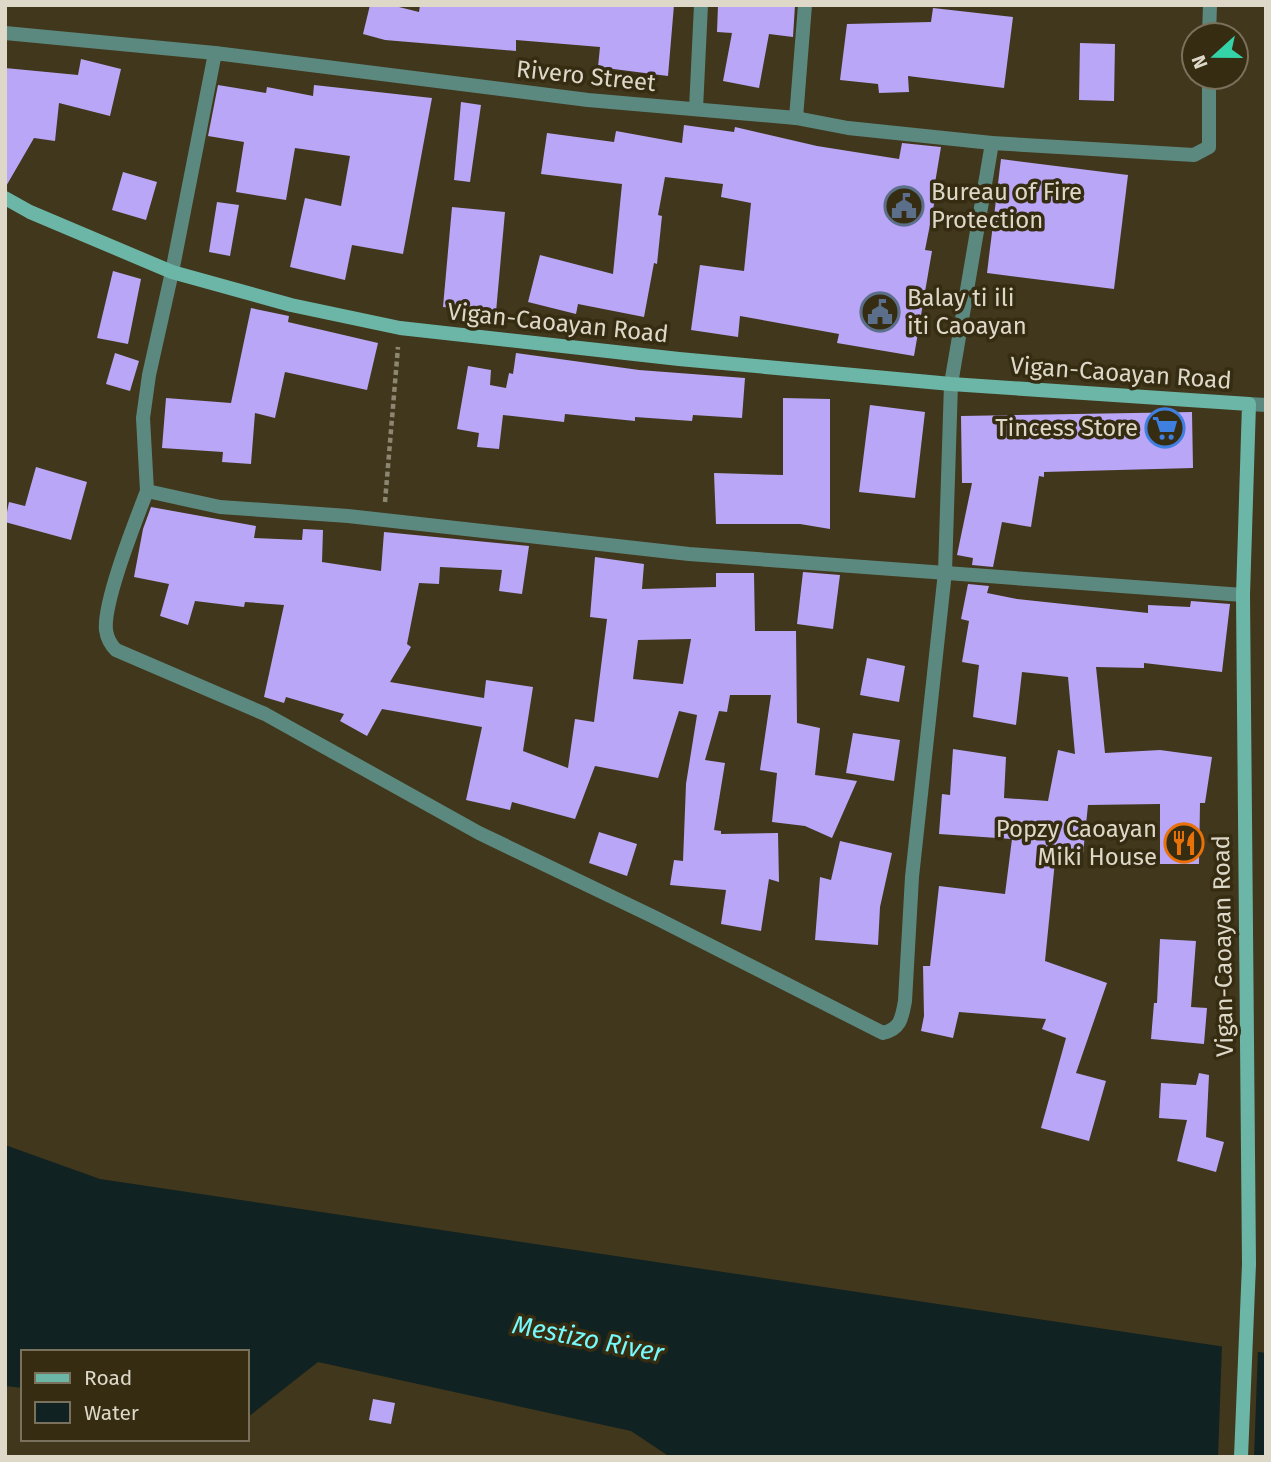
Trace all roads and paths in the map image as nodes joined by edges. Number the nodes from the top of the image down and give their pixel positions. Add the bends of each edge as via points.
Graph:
1 (701, 5) edge
2 (805, 5) edge
3 (5, 33) edge
4 (215, 53) junction
5 (1209, 91) edge
6 (696, 109) junction
7 (796, 118) junction
8 (992, 143) junction
9 (5, 198) edge
10 (172, 272) junction
11 (400, 328) junction
12 (951, 384) junction
13 (1249, 404) junction
14 (1266, 405) edge
15 (146, 491) junction
16 (383, 521) junction
17 (945, 572) junction
18 (1243, 595) junction
19 (1241, 1457) edge

1 - 6 street
2 - 7 street
3 - 4 street, Rivero Street
4 - 6 street, Rivero Street via 588,100
4 - 10 street
5 - 8 street, Rivero Street via 1209,147 1194,155
6 - 7 street, Rivero Street
7 - 8 street, Rivero Street
8 - 12 street
9 - 10 main road, Vigan-Caoayan Road
10 - 11 main road, Vigan-Caoayan Road via 302,308
10 - 15 street via 143,418
11 - 12 main road, Vigan-Caoayan Road
11 - 16 path
12 - 13 main road, Vigan-Caoayan Road
12 - 17 street
13 - 14 street
13 - 18 main road, Vigan-Caoayan Road
15 - 16 street via 220,507
15 - 17 street via 107,621 106,631 116,650 265,714 479,833 883,1033 893,1031 901,1021 905,1001 912,877
16 - 17 street via 689,554
17 - 18 street
18 - 19 main road, Vigan-Caoayan Road via 1249,1264

